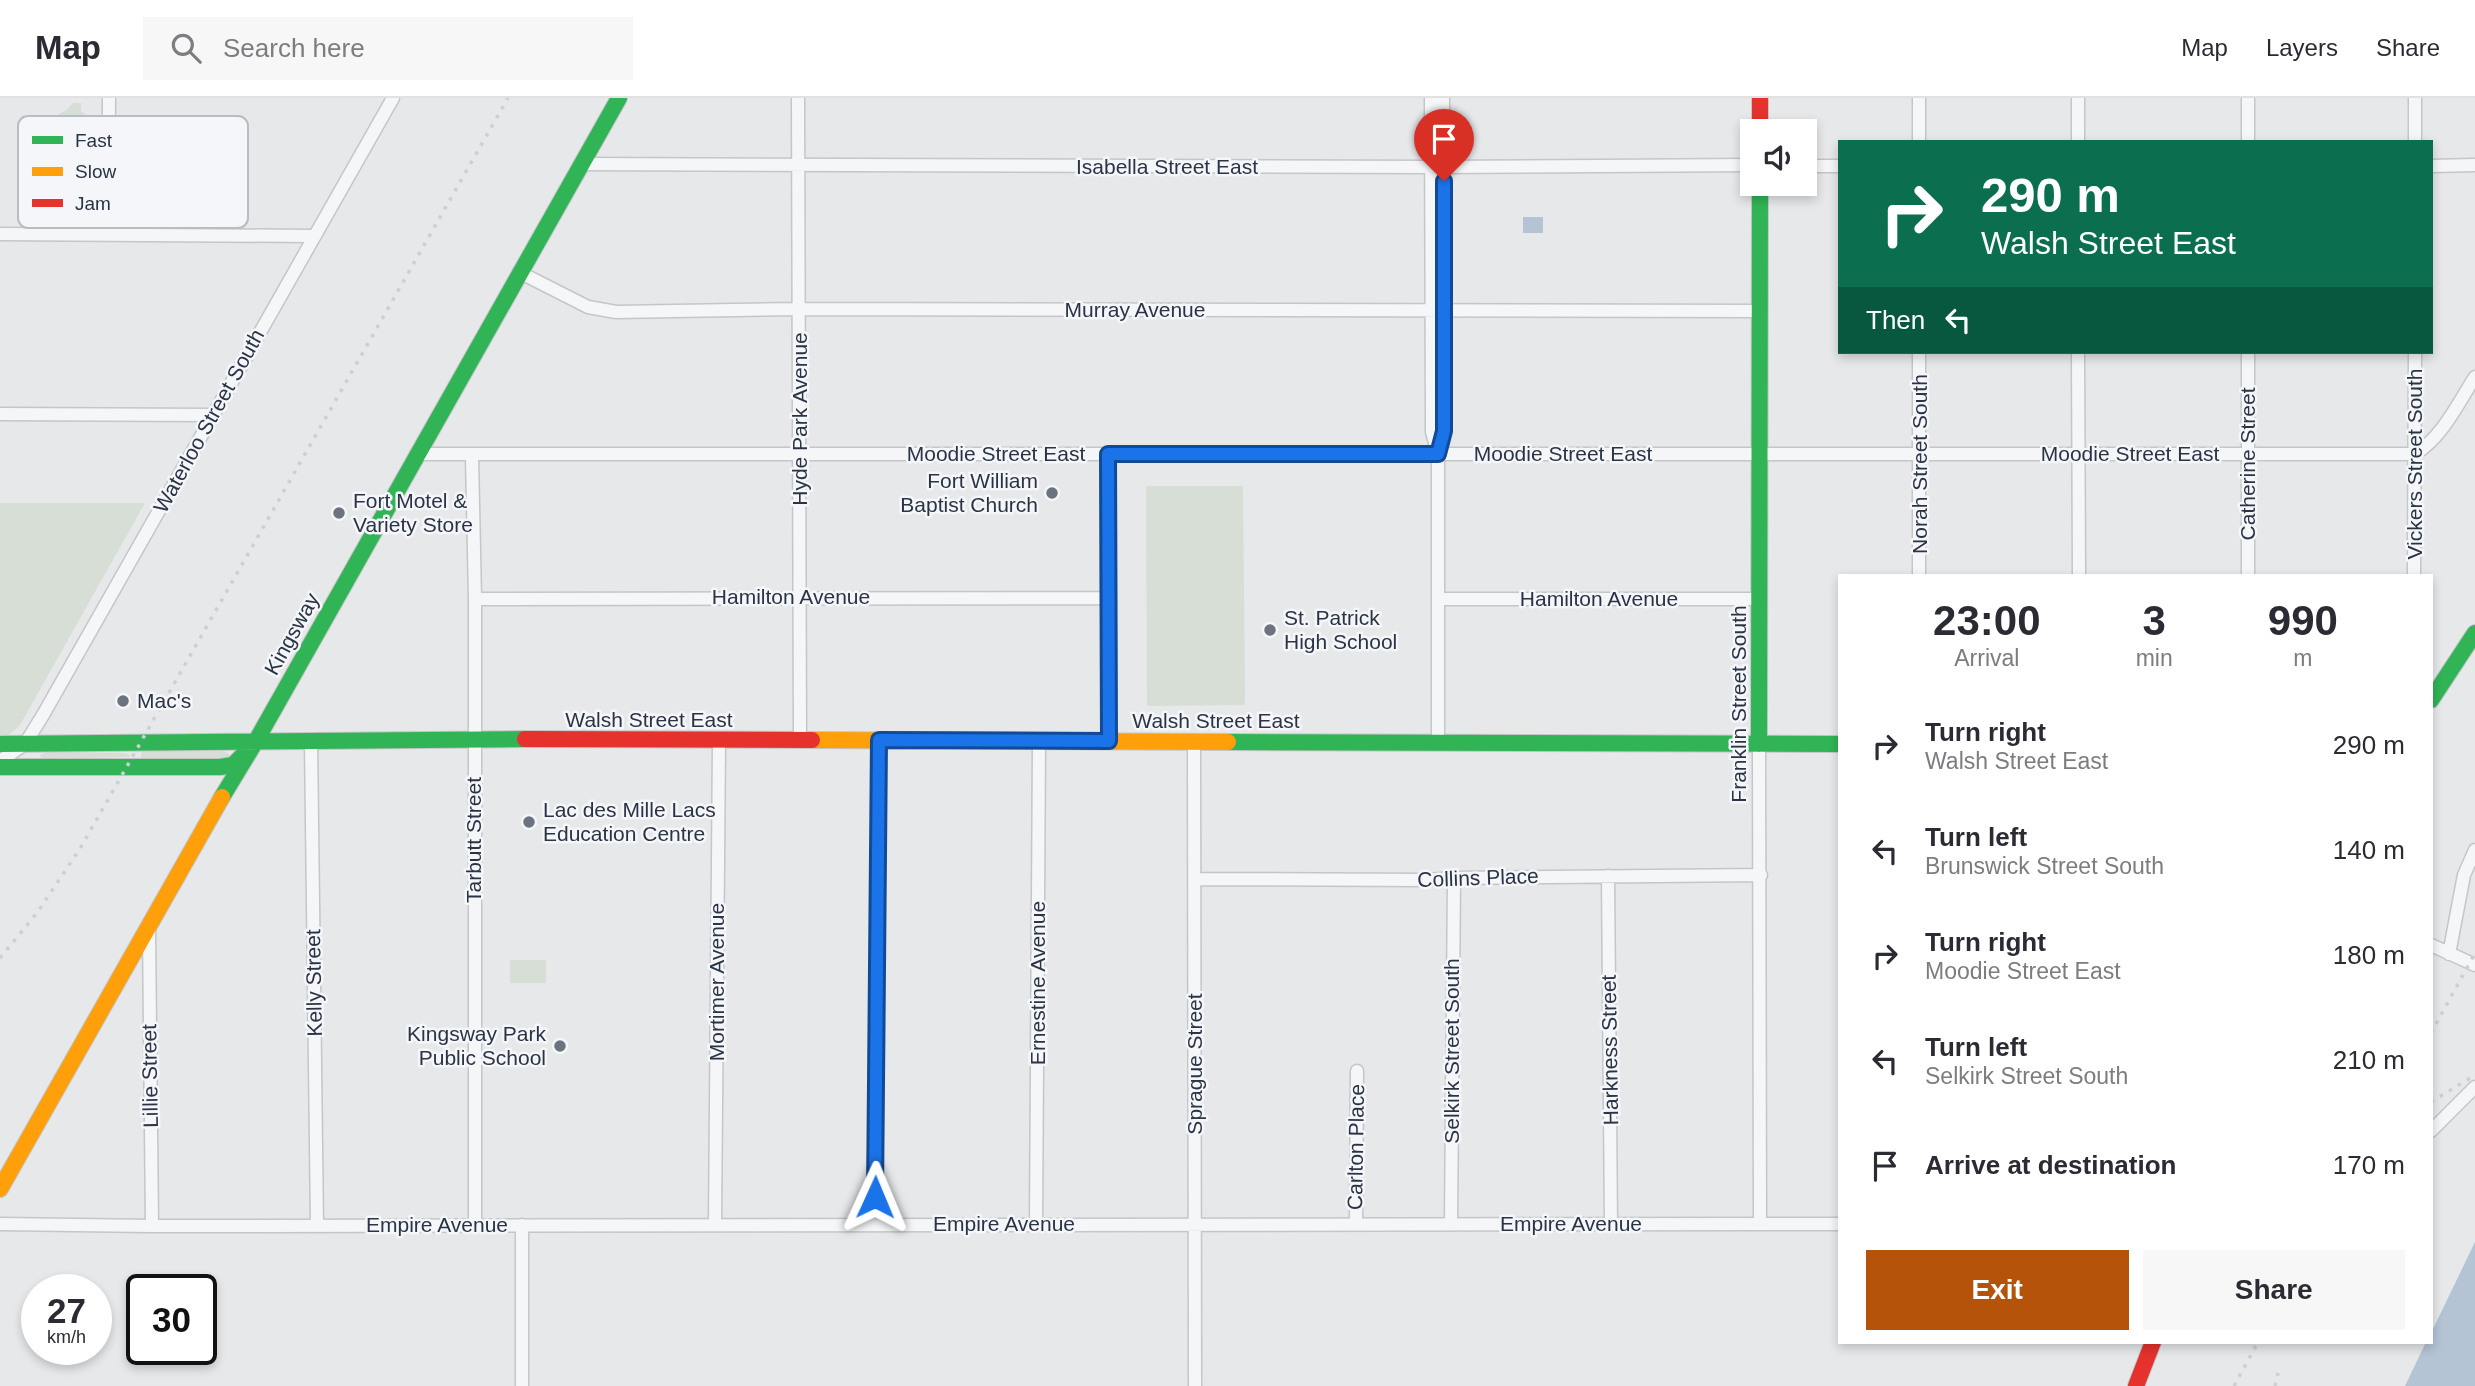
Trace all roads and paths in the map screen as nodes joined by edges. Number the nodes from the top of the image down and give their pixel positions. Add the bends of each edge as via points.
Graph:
1 (109, 98) edge
2 (393, 98) edge
3 (619, 98) edge
4 (798, 98) edge
5 (1431, 98) edge
6 (1443, 98) edge
7 (1760, 98) edge
8 (1919, 98) edge
9 (2078, 98) edge
10 (2248, 98) edge
11 (2415, 98) edge
12 (109, 116) edge
13 (1760, 119) edge
14 (1919, 140) edge
15 (2078, 140) edge
16 (2248, 140) edge
17 (2415, 140) edge
18 (581, 164) junction
19 (1740, 165) edge
20 (2475, 165) edge
21 (799, 166) junction
22 (1817, 166) edge
23 (1838, 166) edge
24 (2433, 166) edge
25 (1437, 167) junction
26 (1760, 196) edge
27 (108, 228) edge
28 (0, 234) edge
29 (108, 234) junction
30 (313, 236) junction
31 (519, 272) junction
32 (799, 309) junction
33 (1437, 311) junction
34 (1759, 311) junction
35 (1919, 354) edge
36 (2078, 354) edge
37 (2248, 354) edge
38 (2415, 354) edge
39 (2475, 377) edge
40 (0, 414) edge
41 (213, 415) junction
42 (416, 454) junction
43 (1108, 454) junction
44 (1438, 454) junction
45 (1760, 454) junction
46 (1920, 454) junction
47 (2078, 454) junction
48 (2415, 454) junction
49 (800, 455) junction
50 (2248, 455) junction
51 (472, 456) junction
52 (1919, 574) edge
53 (2079, 574) edge
54 (2248, 574) edge
55 (2414, 574) edge
56 (801, 597) junction
57 (1108, 598) junction
58 (475, 599) junction
59 (1439, 599) junction
60 (1759, 599) junction
61 (2475, 633) edge
62 (2434, 689) edge
63 (474, 740) junction
64 (719, 740) junction
65 (800, 740) junction
66 (879, 740) junction
67 (256, 741) junction
68 (311, 741) junction
69 (1039, 741) junction
70 (1109, 741) junction
71 (1194, 742) junction
72 (1438, 742) junction
73 (0, 744) edge
74 (25, 744) junction
75 (1759, 744) junction
76 (1838, 744) edge
77 (0, 761) edge
78 (0, 767) edge
79 (2475, 850) edge
80 (1761, 875) junction
81 (1608, 876) junction
82 (1454, 878) junction
83 (1195, 879) junction
84 (149, 925) junction
85 (2433, 946) edge
86 (2449, 954) junction
87 (2475, 965) edge
88 (1357, 1071) dead end
89 (2475, 1087) edge
90 (2433, 1129) edge
91 (0, 1189) edge
92 (0, 1224) edge
93 (715, 1224) junction
94 (875, 1224) junction
95 (1036, 1224) junction
96 (1194, 1224) junction
97 (1356, 1224) junction
98 (1451, 1224) junction
99 (1760, 1224) junction
100 (1838, 1224) edge
101 (317, 1225) junction
102 (475, 1225) junction
103 (522, 1225) junction
104 (1611, 1225) junction
105 (152, 1226) junction
106 (2151, 1344) edge
107 (522, 1386) edge
108 (1195, 1386) edge
109 (2136, 1386) edge

1 - 12 street
2 - 30 street, Waterloo Street South
3 - 18 street, Kingsway
4 - 21 street, Hyde Park Avenue
5 - 25 street
6 - 25 street
7 - 13 street
8 - 14 street
9 - 15 street
10 - 16 street
11 - 17 street
18 - 21 street, Isabella Street East
18 - 31 street, Kingsway
19 - 25 street, Isabella Street East
20 - 24 street
21 - 25 street, Isabella Street East
21 - 32 street, Hyde Park Avenue
22 - 23 street
25 - 33 street
26 - 34 street, Franklin Street South
27 - 29 street
28 - 29 street
29 - 30 street
30 - 41 street, Waterloo Street South
31 - 32 street, Murray Avenue via 602,310
31 - 42 street, Kingsway
32 - 33 street, Murray Avenue
32 - 49 street, Hyde Park Avenue
33 - 34 street, Murray Avenue
33 - 44 street via 1432,432
34 - 45 street, Franklin Street South
35 - 46 street, Norah Street South
36 - 47 street
37 - 50 street, Catherine Street
38 - 48 street, Vickers Street South
39 - 48 street via 2441,431
40 - 41 street
41 - 74 street, Waterloo Street South
42 - 51 street, Moodie Street East
42 - 67 street, Kingsway
43 - 44 street, Moodie Street East
43 - 49 street, Moodie Street East
43 - 57 street
44 - 45 street, Moodie Street East
44 - 59 street
45 - 46 street, Moodie Street East
45 - 60 street, Franklin Street South
46 - 47 street, Moodie Street East
46 - 52 street, Norah Street South
47 - 50 street, Moodie Street East
47 - 53 street
48 - 50 street, Moodie Street East
48 - 55 street, Vickers Street South
49 - 51 street, Moodie Street East
49 - 56 street, Hyde Park Avenue
50 - 54 street, Catherine Street
51 - 58 street, Tarbutt Street
56 - 57 street, Hamilton Avenue
56 - 58 street, Hamilton Avenue
56 - 65 street, Hyde Park Avenue
57 - 70 street
58 - 63 street, Tarbutt Street
59 - 60 street, Hamilton Avenue
59 - 72 street
60 - 75 street, Franklin Street South
61 - 62 street
63 - 64 street, Walsh Street East
63 - 68 street, Walsh Street East
63 - 102 street, Tarbutt Street
64 - 65 street, Walsh Street East
64 - 93 street, Mortimer Avenue
65 - 66 street, Walsh Street East
66 - 69 street, Walsh Street East
66 - 94 street
67 - 68 street, Walsh Street East
67 - 74 street, Walsh Street East
67 - 78 street via 233,765 220,767
67 - 84 street, Kingsway
68 - 101 street, Kelly Street
69 - 70 street, Walsh Street East
69 - 95 street, Ernestine Avenue
70 - 71 street, Walsh Street East
71 - 72 street, Walsh Street East
71 - 83 street, Sprague Street
72 - 75 street, Walsh Street East
73 - 74 street, Walsh Street East
74 - 77 street
75 - 76 street, Walsh Street East
75 - 80 street, Franklin Street South
79 - 86 street via 2464,876
80 - 81 street, Collins Place
80 - 99 street, Franklin Street South
81 - 82 street, Collins Place
81 - 104 street, Harkness Street
82 - 83 street, Collins Place
82 - 98 street, Selkirk Street South
83 - 96 street, Sprague Street
84 - 91 street, Kingsway
84 - 105 street, Lillie Street
85 - 86 street
86 - 87 street
88 - 97 street, Carlton Place
89 - 90 street
92 - 105 street, Empire Avenue
93 - 94 street, Empire Avenue
93 - 103 street, Empire Avenue
94 - 95 street, Empire Avenue
95 - 96 street, Empire Avenue
96 - 97 street, Empire Avenue
96 - 108 street, Sprague Street
97 - 98 street, Empire Avenue
98 - 104 street, Empire Avenue
99 - 100 street, Empire Avenue
99 - 104 street, Empire Avenue
101 - 102 street, Empire Avenue
101 - 105 street, Empire Avenue
102 - 103 street, Empire Avenue
103 - 107 street
106 - 109 street

